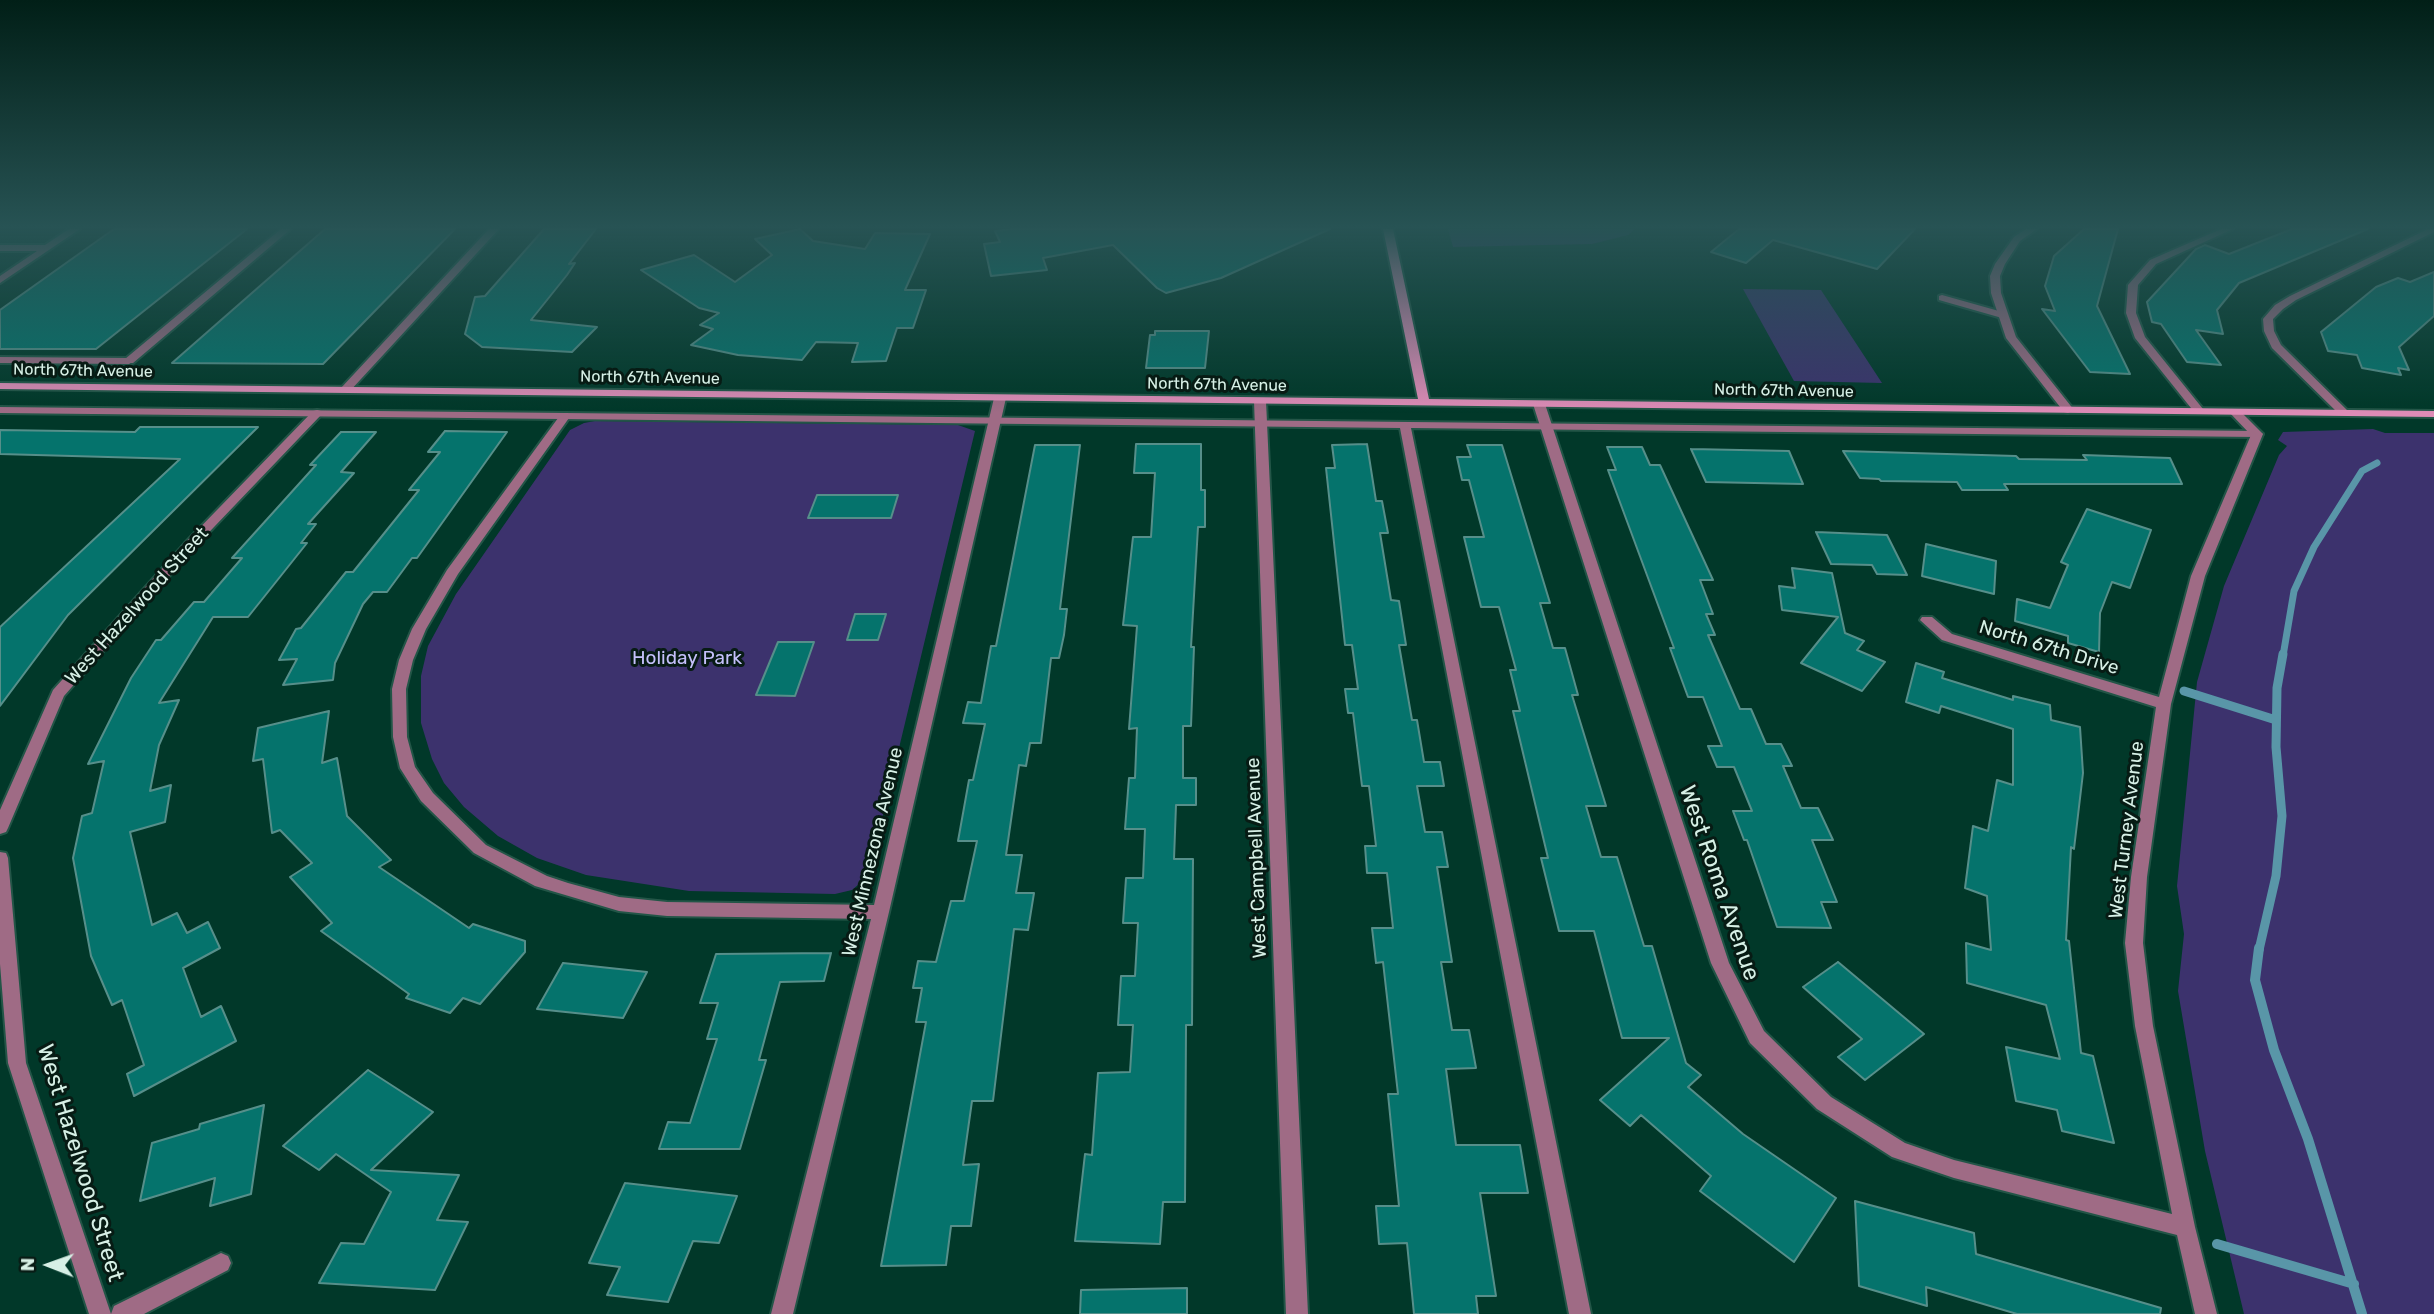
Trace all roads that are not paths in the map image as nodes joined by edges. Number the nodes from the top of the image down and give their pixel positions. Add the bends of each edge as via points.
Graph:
1 (213, 290) edge
2 (437, 290) edge
3 (1401, 290) edge
4 (1996, 290) edge
5 (2133, 290) edge
6 (2309, 290) edge
7 (1942, 298) dead end
8 (2002, 315) junction
9 (0, 360) edge
10 (0, 386) edge
11 (345, 390) junction
12 (1000, 398) junction
13 (1260, 401) junction
14 (1424, 403) junction
15 (1539, 404) junction
16 (0, 410) edge
17 (2068, 410) junction
18 (2199, 411) junction
19 (2235, 412) junction
20 (317, 413) junction
21 (2344, 413) junction
22 (2434, 414) edge
23 (565, 416) junction
24 (993, 420) junction
25 (1260, 422) junction
26 (1405, 425) junction
27 (1545, 428) junction
28 (2257, 434) junction
29 (1927, 620) dead end
30 (2164, 704) junction
31 (0, 828) edge
32 (0, 858) edge
33 (881, 912) junction
34 (2185, 1227) junction
35 (220, 1263) dead end
36 (100, 1314) edge
37 (122, 1314) edge
38 (782, 1314) edge
39 (1297, 1314) edge
40 (1580, 1314) edge
41 (2206, 1314) edge

1 - 9 street, North 67th Avenue via 129,361
2 - 11 street
3 - 14 main road
4 - 8 street
5 - 18 street via 2131,313 2140,338
6 - 21 street via 2279,307 2269,319 2269,331 2276,346
7 - 8 street
8 - 17 street via 2024,358
10 - 11 main road, North 67th Avenue
11 - 12 main road, North 67th Avenue
12 - 13 main road, North 67th Avenue
12 - 24 street, West Minnezona Avenue
13 - 14 main road, North 67th Avenue
13 - 25 street, West Campbell Avenue
14 - 15 main road, North 67th Avenue
15 - 17 main road, North 67th Avenue
15 - 27 street, West Roma Avenue
16 - 20 street, North 67th Avenue
17 - 18 main road, North 67th Avenue
18 - 19 main road, North 67th Avenue
19 - 21 main road, North 67th Avenue
19 - 28 street
20 - 23 street, North 67th Avenue
20 - 31 street, West Hazelwood Street via 189,546 58,694
21 - 22 main road, North 67th Avenue
23 - 24 street, North 67th Avenue
23 - 33 street via 431,606 406,660 399,690 399,725 408,768 427,797 480,849 541,881 619,904 667,909
24 - 25 street, North 67th Avenue
24 - 33 street, West Minnezona Avenue
25 - 26 street, North 67th Avenue
25 - 39 street, West Campbell Avenue
26 - 27 street, North 67th Avenue
26 - 40 street
27 - 28 street, North 67th Avenue
27 - 34 street, West Roma Avenue via 1720,963 1757,1037 1824,1103 1899,1150 1954,1169
28 - 30 street, West Turney Avenue via 2197,576
29 - 30 street, North 67th Drive via 1947,637
30 - 34 street, West Turney Avenue via 2134,943 2144,1026
32 - 36 street, West Hazelwood Street via 18,1063
33 - 38 street, West Minnezona Avenue
34 - 41 street, West Turney Avenue
35 - 37 street

